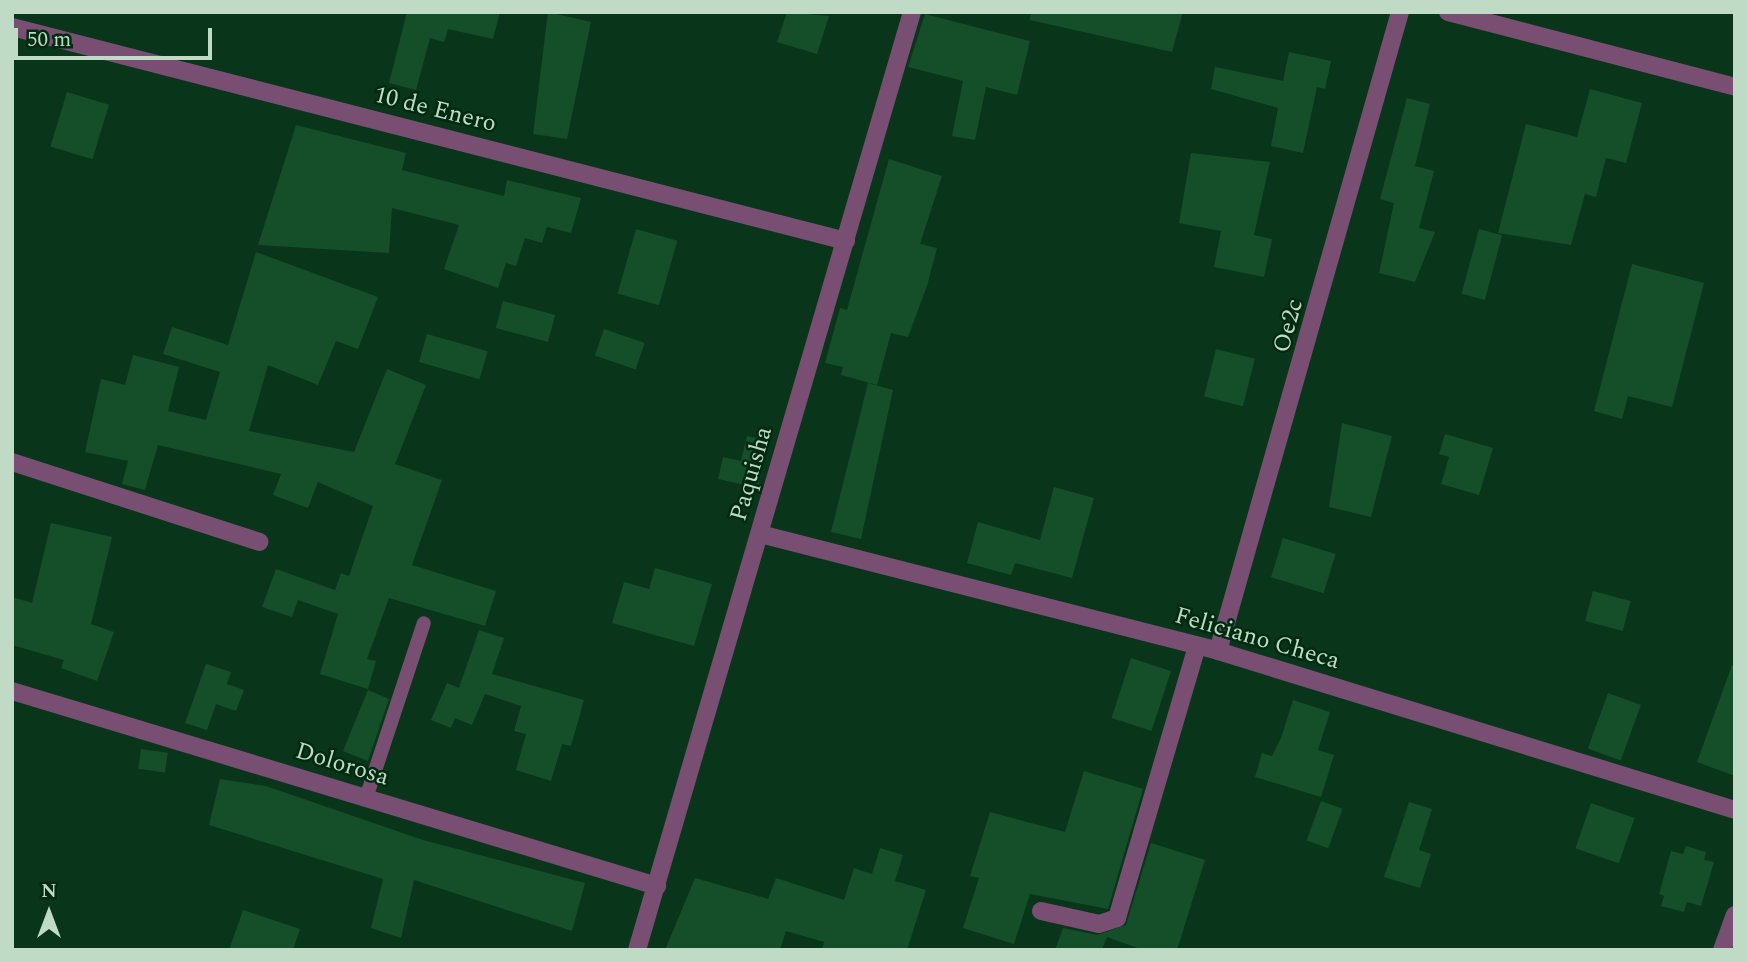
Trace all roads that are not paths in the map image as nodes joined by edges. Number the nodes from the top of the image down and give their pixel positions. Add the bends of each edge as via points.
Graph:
1 (912, 12) edge
2 (1401, 12) edge
3 (1448, 12) edge
4 (12, 27) edge
5 (1735, 87) edge
6 (846, 241) junction
7 (12, 461) edge
8 (760, 534) junction
9 (259, 542) dead end
10 (424, 623) dead end
11 (1197, 646) junction
12 (1218, 651) junction
13 (12, 691) edge
14 (366, 798) junction
15 (1735, 810) edge
16 (657, 886) junction
17 (1041, 911) dead end
18 (1735, 915) edge
19 (638, 949) edge
20 (1722, 950) edge

1 - 6 street, Paquisha
2 - 12 street, Oe2c
3 - 5 street
4 - 6 street, 10 de Enero
6 - 8 street, Paquisha
7 - 9 street
8 - 11 street, Feliciano Checa
8 - 16 street, Paquisha
10 - 14 lane
11 - 12 street, Feliciano Checa
11 - 17 street via 1117,918 1099,924
12 - 15 street, Feliciano Checa
13 - 14 street, Dolorosa
14 - 16 street, Dolorosa
16 - 19 street, Paquisha
18 - 20 street

